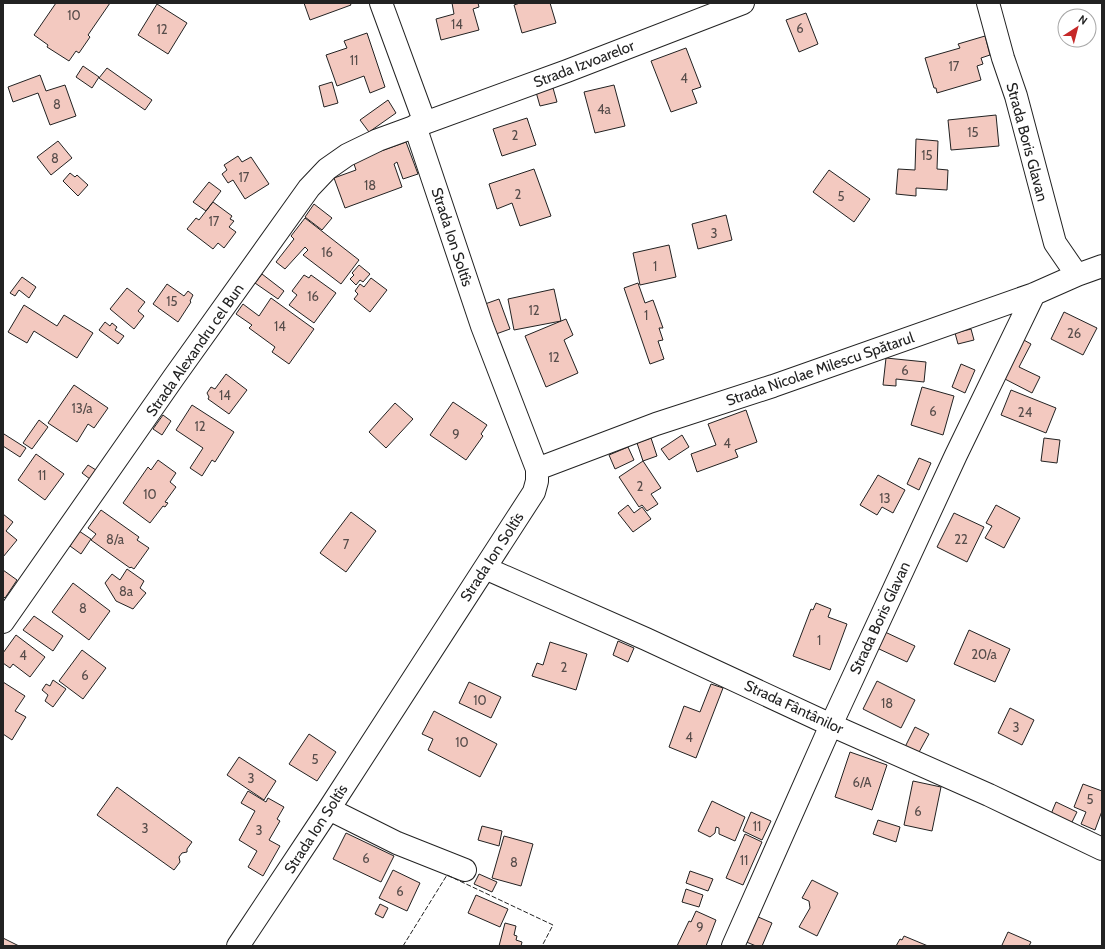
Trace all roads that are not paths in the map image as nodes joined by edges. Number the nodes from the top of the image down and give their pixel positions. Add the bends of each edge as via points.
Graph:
1 (381, 3) edge
2 (743, 3) edge
3 (988, 3) edge
4 (420, 124) junction
5 (1102, 266) edge
6 (1077, 275) junction
7 (1034, 294) junction
8 (537, 469) junction
9 (484, 568) junction
10 (3, 622) edge
11 (831, 725) junction
12 (329, 809) junction
13 (1102, 849) edge
14 (465, 870) dead end
15 (238, 946) edge
16 (733, 946) edge

1 - 4 street, Strada Ion Soltîs
2 - 4 street, Strada Izvoarelor via 560,74
3 - 6 street, Strada Boris Glavan via 1055,243
4 - 8 street, Strada Ion Soltîs via 482,326
4 - 10 street, Strada Alexandru cel Bun via 347,155 326,169 309,188
5 - 6 street, Strada Nicolae Milescu Spătarul
6 - 7 street, Strada Nicolae Milescu Spătarul
7 - 8 street, Strada Nicolae Milescu Spătarul via 773,386 656,424
7 - 11 street, Strada Boris Glavan
8 - 9 street, Strada Ion Soltîs via 534,492
9 - 11 street, Strada Fântânilor via 646,639
9 - 12 street, Strada Ion Soltîs
11 - 13 street, Strada Fântânilor via 989,795
11 - 16 street, Strada Boris Glavan
12 - 14 street via 397,843
12 - 15 street, Strada Ion Soltîs

